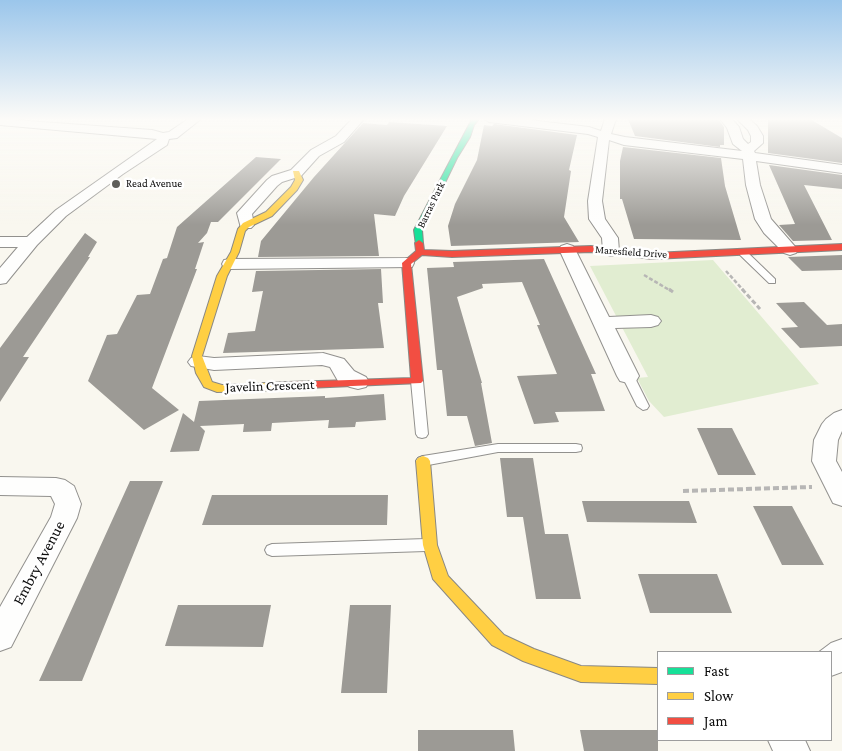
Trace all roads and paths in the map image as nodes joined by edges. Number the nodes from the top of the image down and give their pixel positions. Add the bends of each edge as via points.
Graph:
1 (144, 154) edge
2 (314, 154) edge
3 (457, 154) edge
4 (601, 154) edge
5 (748, 154) edge
6 (752, 154) edge
7 (842, 169) edge
8 (296, 174) junction
9 (246, 225) junction
10 (0, 242) edge
11 (30, 242) junction
12 (842, 247) edge
13 (567, 249) junction
14 (790, 250) junction
15 (611, 251) junction
16 (420, 252) junction
17 (744, 253) junction
18 (711, 254) junction
19 (406, 263) junction
20 (230, 264) junction
21 (0, 279) edge
22 (772, 281) dead end
23 (760, 309) dead end
24 (651, 321) dead end
25 (601, 323) junction
26 (198, 362) joint
27 (628, 376) joint
28 (417, 381) junction
29 (358, 382) joint
30 (643, 406) dead end
31 (842, 418) edge
32 (422, 434) dead end
33 (576, 448) dead end
34 (423, 461) joint
35 (0, 486) edge
36 (683, 491) dead end
37 (839, 492) edge
38 (430, 545) junction
39 (272, 550) dead end
40 (0, 637) edge
41 (657, 676) edge

1 - 11 street via 61,213
2 - 8 street, Javelin Crescent
3 - 16 street, Barras Park via 418,230
4 - 15 street via 595,200 597,219 610,238
5 - 14 street via 763,219
6 - 7 street
8 - 9 street, Javelin Crescent via 299,180 294,188 269,214
8 - 9 street, Javelin Crescent via 277,179 266,189 244,214
9 - 20 street, Javelin Crescent
10 - 11 street
11 - 21 street
12 - 14 street, Maresfield Drive
13 - 15 street, Maresfield Drive
13 - 16 street, Maresfield Drive via 452,254
13 - 25 street
14 - 17 street, Maresfield Drive
15 - 18 street, Maresfield Drive via 653,256
16 - 19 street
17 - 18 street, Maresfield Drive
17 - 22 lane
18 - 23 path
19 - 20 street
19 - 28 street
20 - 26 street, Javelin Crescent via 222,276
24 - 25 street
25 - 27 street
26 - 29 street, Javelin Crescent via 323,359 337,363 346,376
27 - 30 lane
28 - 29 street, Javelin Crescent
28 - 32 lane
31 - 37 street via 834,424 826,440 824,461
33 - 34 lane via 498,448
34 - 38 street
35 - 40 street, Embry Avenue via 56,487 64,493 68,504 64,518
36 - 37 path
38 - 39 lane
38 - 41 street via 441,580 498,640 581,674

